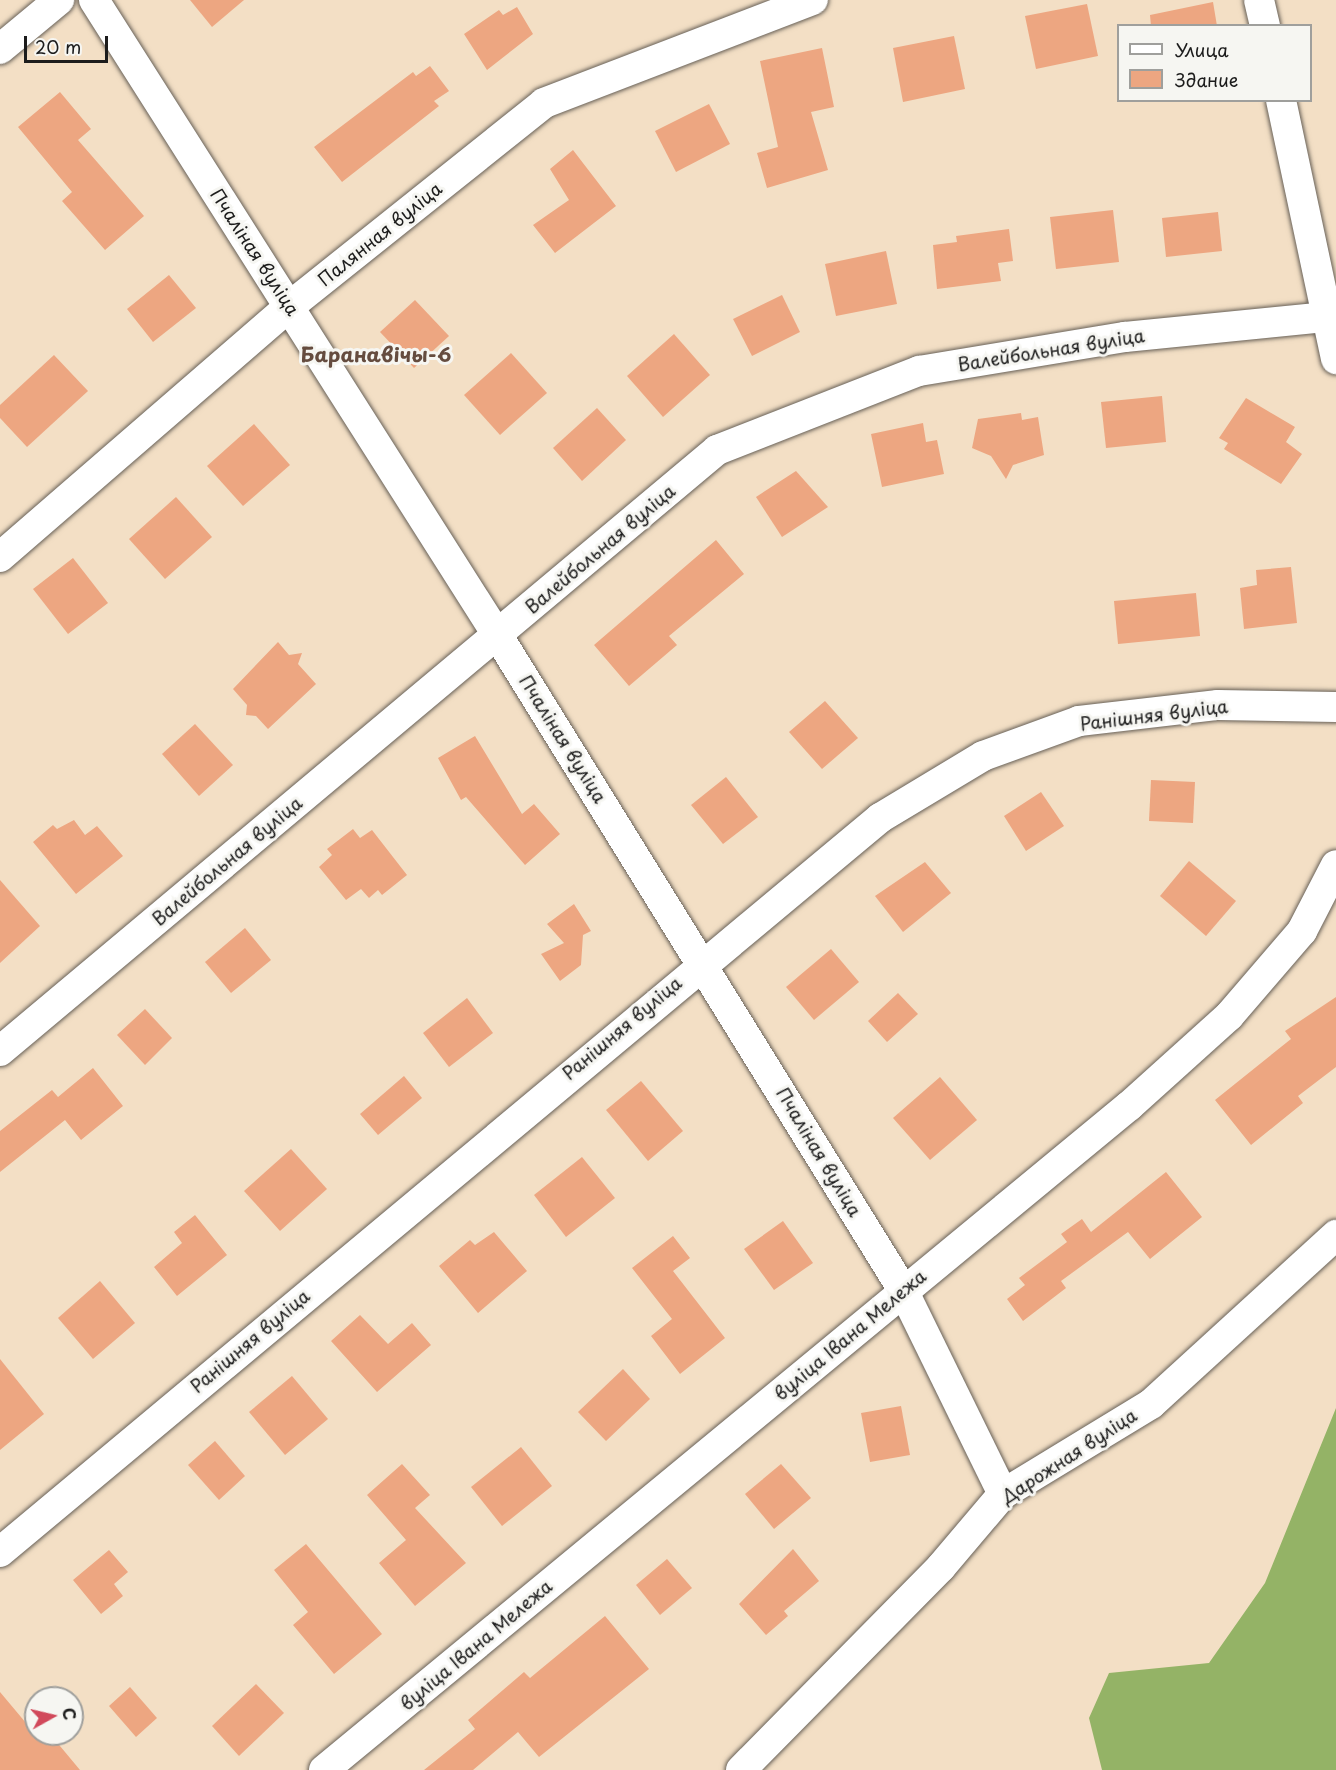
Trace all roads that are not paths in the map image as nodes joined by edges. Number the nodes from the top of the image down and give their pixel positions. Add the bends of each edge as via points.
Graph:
1 (59, 0) edge
2 (94, 0) edge
3 (813, 0) edge
4 (1259, 0) edge
5 (1265, 24) edge
6 (0, 49) edge
7 (1281, 102) edge
8 (290, 306) junction
9 (1327, 317) junction
10 (1336, 359) edge
11 (0, 557) edge
12 (498, 636) junction
13 (1336, 707) edge
14 (1336, 865) edge
15 (702, 961) junction
16 (0, 1051) edge
17 (1336, 1235) edge
18 (903, 1290) junction
19 (1003, 1494) junction
20 (0, 1551) edge
21 (324, 1770) edge
22 (741, 1770) edge

1 - 6 street
2 - 8 street, Пчаліная вуліца
3 - 8 street, Палянная вуліца via 544,103
4 - 5 street
7 - 9 street
8 - 11 street, Палянная вуліца
8 - 12 street, Пчаліная вуліца
9 - 10 street
9 - 12 street, Валейбольная вуліца via 1125,338 919,371 717,450
12 - 15 street, Пчаліная вуліца
12 - 16 street, Валейбольная вуліца
13 - 15 street, Ранішняя вуліца via 1218,705 1079,721 984,756 880,818
14 - 18 street, вуліца Івана Мележа via 1302,931 1229,1016 1129,1106
15 - 18 street, Пчаліная вуліца
15 - 20 street, Ранішняя вуліца
17 - 19 street, Дарожная вуліца via 1151,1404
18 - 19 street, Пчаліная вуліца
18 - 21 street, вуліца Івана Мележа
19 - 22 street, Дарожная вуліца via 941,1567

